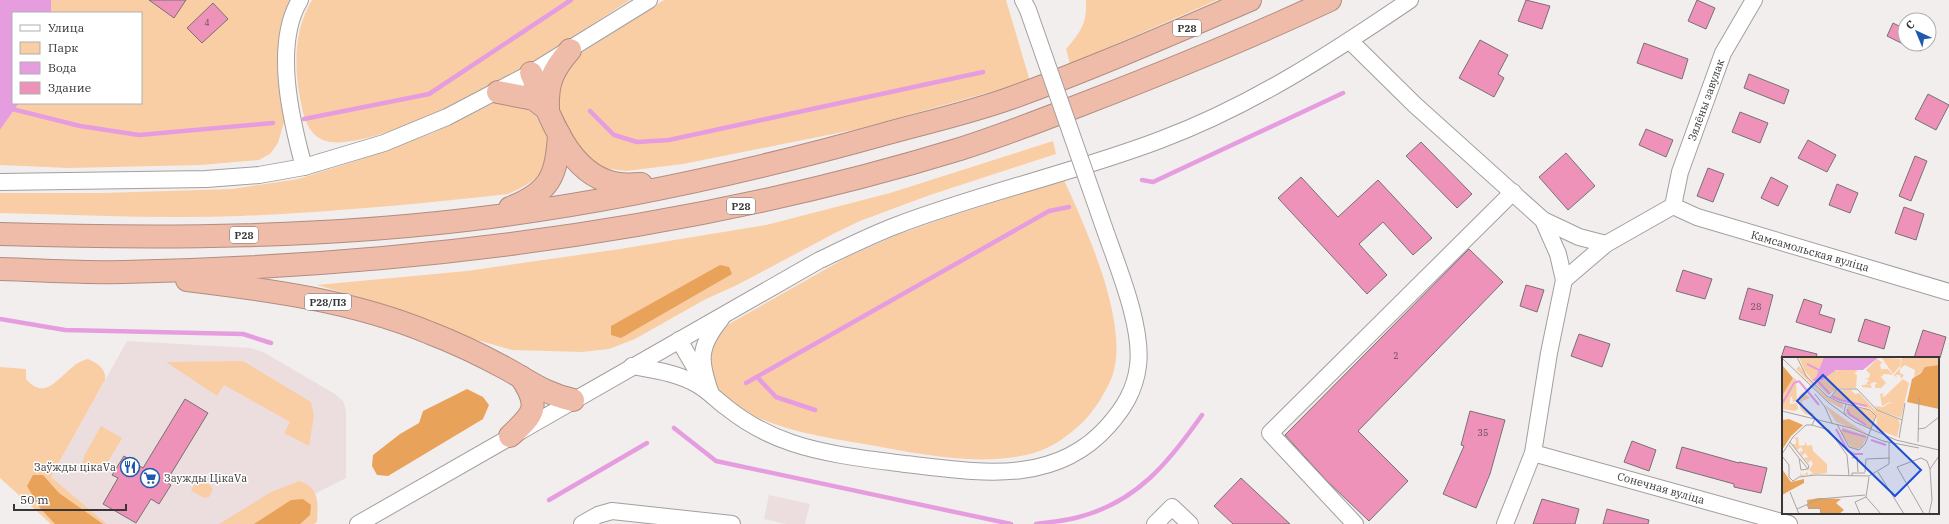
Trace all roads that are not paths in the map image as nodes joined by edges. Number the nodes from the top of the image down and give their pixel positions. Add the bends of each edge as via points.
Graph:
1 (300, 0) edge
2 (649, 0) edge
3 (1250, 0) edge
4 (1330, 0) edge
5 (1410, 0) edge
6 (1754, 0) edge
7 (1025, 5) edge
8 (1350, 40) junction
9 (570, 50) junction
10 (531, 73) junction
11 (498, 92) junction
12 (548, 110) junction
13 (559, 134) junction
14 (304, 167) junction
15 (0, 182) edge
16 (684, 184) junction
17 (1513, 192) junction
18 (1673, 206) junction
19 (487, 217) junction
20 (1543, 220) junction
21 (0, 234) edge
22 (1606, 244) junction
23 (0, 269) edge
24 (121, 272) junction
25 (1564, 280) junction
26 (1949, 292) edge
27 (725, 313) junction
28 (679, 340) junction
29 (632, 366) junction
30 (521, 378) junction
31 (711, 394) junction
32 (573, 400) junction
33 (510, 436) junction
34 (1532, 453) junction
35 (358, 524) edge
36 (582, 524) edge
37 (732, 524) edge
38 (1155, 524) edge
39 (1190, 524) edge
40 (1355, 524) edge
41 (1505, 524) edge
42 (1789, 524) edge

1 - 14 street via 290,26 286,53 294,128
2 - 9 street
3 - 16 highway, Р28 via 1123,55 1008,99 797,158
4 - 24 highway, Р28 via 1167,72 962,148 873,174 759,202 634,227 406,256 330,264
5 - 8 street
6 - 18 street, Зялёны завулак via 1723,53 1680,172
7 - 31 street, bridge via 1124,284 1137,334 1138,365 1132,392 1122,410 1086,446 1061,461 1034,469 986,472 879,461 793,444 744,420
8 - 17 street via 1415,105
8 - 27 street via 1273,89 1209,121 1152,143 894,226 818,261
9 - 10 street
9 - 12 highway via 553,73 548,94
10 - 11 street
10 - 12 highway
11 - 12 highway via 534,99
11 - 14 street via 384,143
12 - 13 highway
13 - 16 highway via 572,155 601,178 619,184
13 - 19 highway via 558,160 552,177 542,190 524,202
14 - 15 street via 260,175 206,179
16 - 19 highway, Р28
17 - 20 street
17 - 40 street via 1270,433
18 - 22 street
18 - 26 street, Камсамольская вуліца via 1725,226
19 - 21 highway, Р28 via 342,231 214,236
20 - 22 street via 1579,237
20 - 25 street via 1558,254
22 - 25 street
23 - 24 highway, Р28
24 - 30 highway, Р28/П3 via 264,290 350,306 389,317 430,333 470,350
25 - 34 street
27 - 28 street
27 - 31 street via 711,331 701,358
28 - 29 street
28 - 31 street
29 - 31 street via 664,371 697,384
29 - 32 street
30 - 32 highway, Р28/П3 via 545,392
30 - 33 highway via 534,401 534,409 528,420
32 - 33 street
33 - 35 street
34 - 41 street
34 - 42 street, Сонечная вуліца
36 - 37 street via 612,510
38 - 39 street via 1172,507

